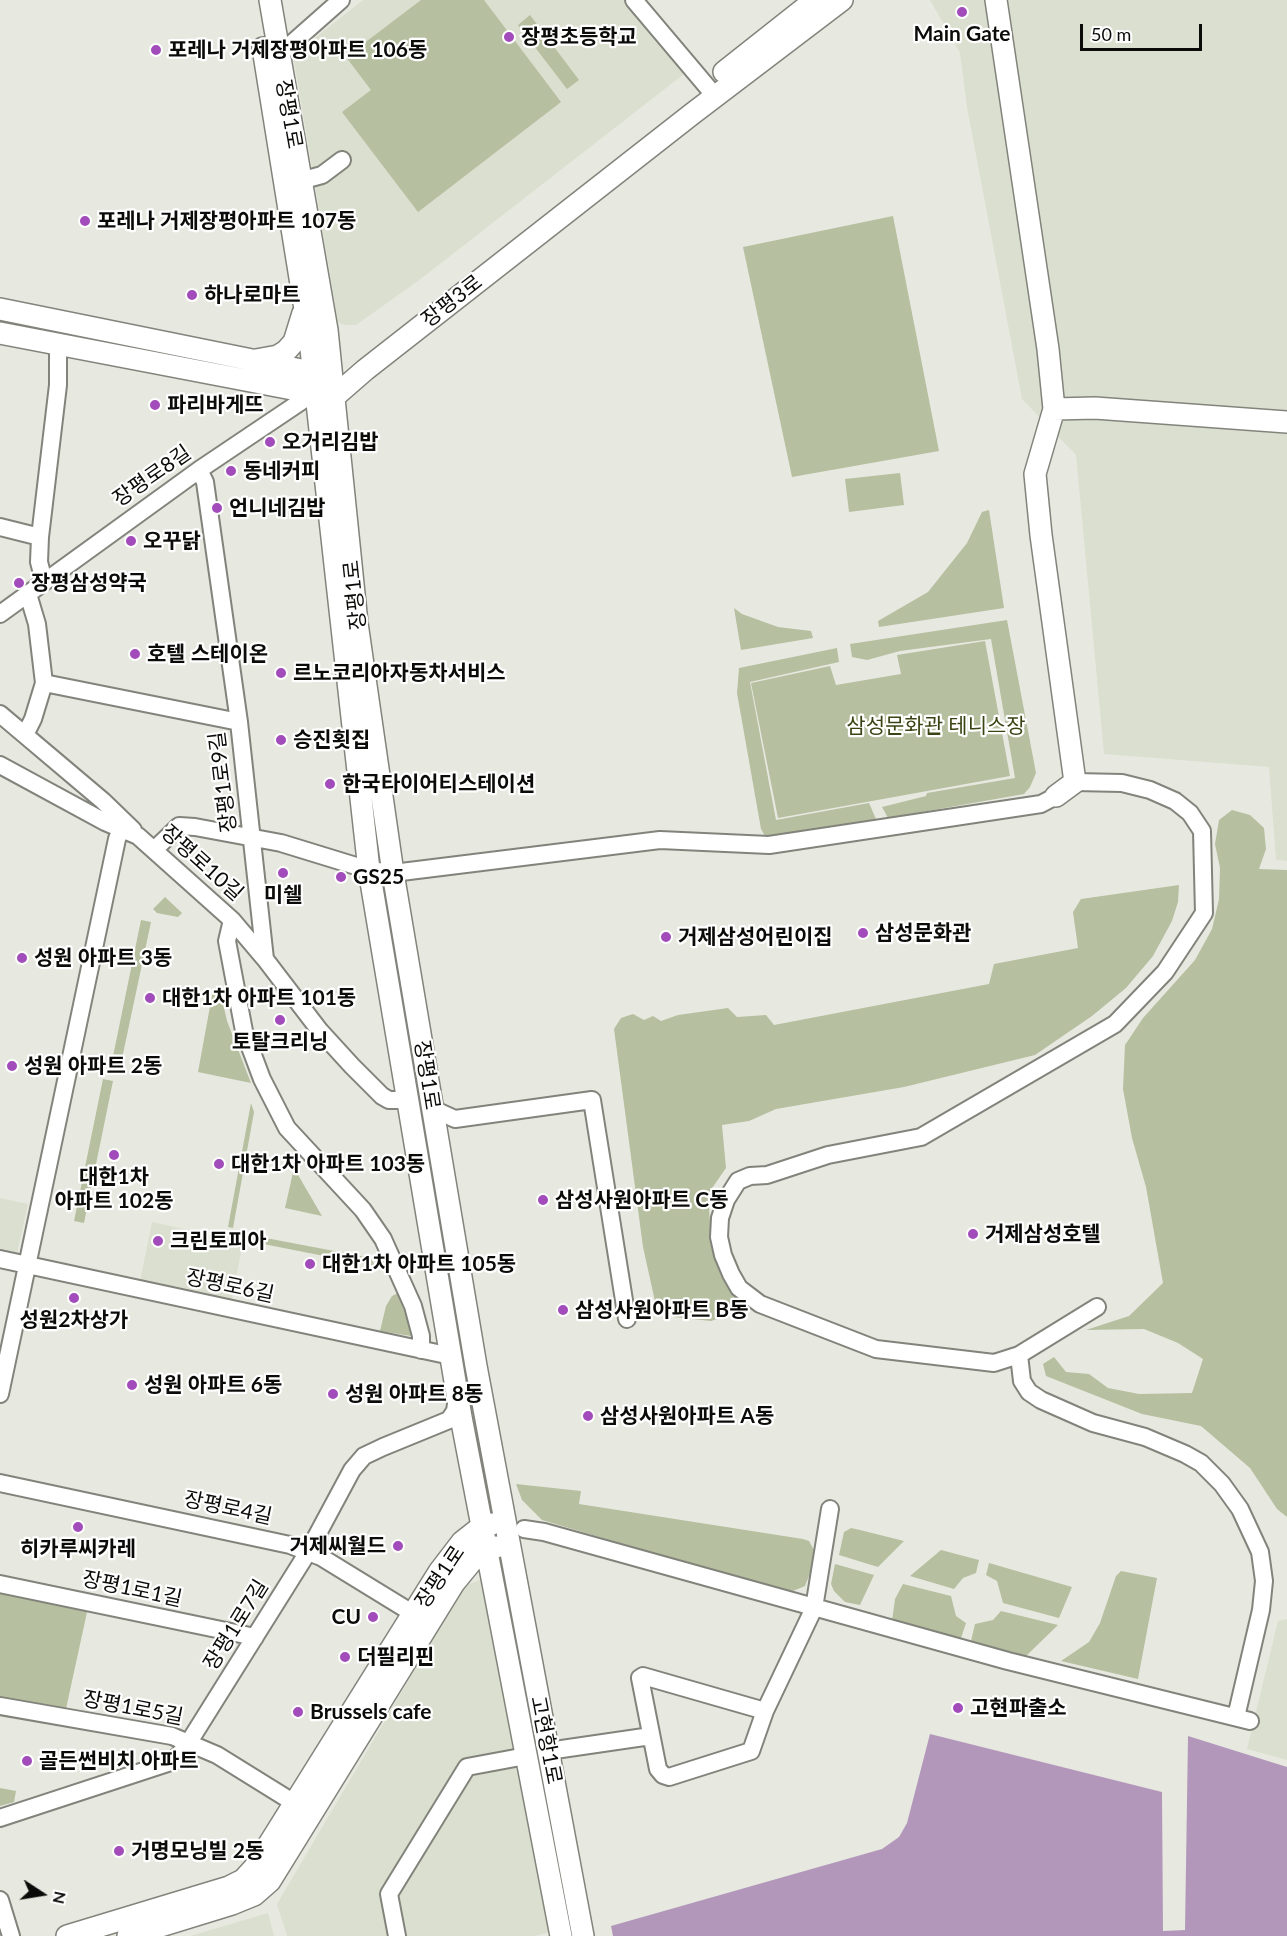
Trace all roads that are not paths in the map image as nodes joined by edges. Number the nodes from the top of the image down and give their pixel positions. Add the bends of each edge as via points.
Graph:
1 (255, 0) edge
2 (270, 0) edge
3 (341, 0) edge
4 (634, 0) edge
5 (815, 0) edge
6 (842, 0) edge
7 (996, 0) edge
8 (272, 60) junction
9 (711, 91) junction
10 (342, 160) dead end
11 (293, 183) junction
12 (304, 307) junction
13 (0, 309) edge
14 (0, 333) edge
15 (57, 345) junction
16 (252, 361) junction
17 (324, 385) junction
18 (1054, 409) junction
19 (1287, 422) edge
20 (199, 470) junction
21 (0, 527) edge
22 (40, 537) junction
23 (44, 581) junction
24 (28, 594) junction
25 (0, 615) edge
26 (44, 683) junction
27 (0, 714) edge
28 (239, 722) junction
29 (25, 735) junction
30 (0, 765) edge
31 (1075, 783) junction
32 (1056, 796) joint
33 (121, 830) junction
34 (138, 836) junction
35 (253, 838) junction
36 (155, 849) junction
37 (369, 870) junction
38 (393, 873) junction
39 (232, 920) junction
40 (265, 959) junction
41 (406, 1100) junction
42 (592, 1104) junction
43 (433, 1109) junction
44 (439, 1144) junction
45 (0, 1259) edge
46 (28, 1265) junction
47 (1097, 1307) dead end
48 (627, 1319) dead end
49 (421, 1350) junction
50 (1019, 1355) junction
51 (451, 1356) junction
52 (0, 1394) edge
53 (457, 1394) junction
54 (0, 1483) edge
55 (474, 1484) junction
56 (830, 1509) dead end
57 (504, 1520) junction
58 (481, 1527) junction
59 (516, 1536) junction
60 (486, 1550) junction
61 (308, 1552) junction
62 (452, 1555) junction
63 (0, 1584) edge
64 (817, 1586) junction
65 (795, 1603) junction
66 (814, 1608) junction
67 (832, 1613) junction
68 (421, 1619) junction
69 (255, 1637) junction
70 (0, 1706) edge
71 (765, 1712) junction
72 (651, 1736) junction
73 (189, 1743) junction
74 (548, 1751) junction
75 (526, 1756) junction
76 (302, 1808) junction
77 (0, 1818) edge
78 (0, 1900) edge
79 (582, 1932) edge
80 (558, 1935) edge
81 (11, 1936) edge
82 (67, 1936) edge
83 (128, 1936) edge
84 (397, 1936) edge

1 - 8 street, 장평1로
2 - 8 street, 장평1로
3 - 8 street
4 - 9 street
5 - 9 street, 장평3로
6 - 9 street, 장평3로
7 - 18 street
8 - 11 street, 장평1로
9 - 17 street, 장평3로 via 364,370
10 - 11 street via 322,175
11 - 12 street, 장평1로
11 - 17 street, 장평1로 via 327,330
12 - 16 street via 294,342 286,351
12 - 17 street, 장평1로
13 - 16 street
14 - 15 street
15 - 17 street
15 - 22 street via 58,385
16 - 17 street
17 - 20 street, 장평로8길
17 - 37 street, 장평1로
17 - 38 street, 장평1로
18 - 19 street via 1095,408
18 - 31 street via 1035,474
20 - 23 street, 장평로8길
20 - 28 street, 장평1로9길 via 205,482
21 - 22 street
22 - 23 street via 39,562
23 - 24 street, 장평로8길
24 - 25 street, 장평로8길
24 - 26 street via 37,624
26 - 28 street
26 - 29 street
27 - 29 street
28 - 35 street, 장평1로9길
29 - 34 street
30 - 33 street, 장평로10길
31 - 32 street
31 - 50 street via 1122,783 1150,790 1175,801 1190,813 1202,831 1204,913 1165,972 1115,1024 958,1117 921,1137 828,1155 738,1181 720,1218 721,1246 731,1274 739,1288 760,1304 876,1349 994,1363
32 - 38 street via 1041,804 769,845 660,840
33 - 34 street, 장평로10길
33 - 46 street
34 - 36 street, 장평로10길
35 - 36 street via 179,826
35 - 37 street
35 - 40 street, 장평1로9길
36 - 39 street, 장평로10길
37 - 38 street
37 - 41 street, 장평1로
38 - 43 street, 장평1로
39 - 40 street
39 - 49 street, 장평로10길 via 227,941 244,1030 262,1079 287,1128 363,1210 383,1239 413,1306
40 - 41 street via 320,1032 352,1066 382,1096
41 - 51 street, 장평1로
42 - 43 street via 455,1119
42 - 44 street via 457,1128
42 - 48 street
43 - 44 street, 장평1로
44 - 57 street, 장평1로
45 - 46 street, 장평로6길
46 - 49 street, 장평로6길
46 - 52 street
47 - 50 street
49 - 51 street, 장평로6길
50 - 67 street via 1022,1381 1029,1392 1093,1423 1145,1437 1185,1454 1201,1463 1222,1484 1240,1509 1260,1552 1264,1581 1261,1610 1235,1717
51 - 53 street, 장평1로
53 - 55 street, 장평1로
53 - 61 street, 장평1로7길 via 455,1412 449,1420 364,1456 352,1470
54 - 61 street, 장평로4길 via 256,1537
55 - 58 street, 고현항1로
55 - 62 street via 467,1522
56 - 64 street
57 - 58 street, 장평1로
57 - 59 street, 고현항1로
58 - 60 street, 고현항1로
58 - 62 street, 장평1로
59 - 60 street, 장평1로
59 - 65 street via 544,1532
59 - 74 street, 고현항1로
60 - 68 street, 장평1로 via 477,1555
60 - 75 street, 고현항1로
61 - 68 street, 장평로4길
61 - 69 street, 장평1로7길
62 - 68 street, 장평1로
63 - 69 street, 장평1로1길
64 - 65 street
64 - 66 street
64 - 67 street
65 - 66 street
66 - 67 street
66 - 71 street
68 - 76 street, 장평1로
69 - 73 street, 장평1로7길
70 - 73 street, 장평1로5길 via 172,1736
71 - 72 street via 751,1751 669,1777 658,1769
71 - 72 street via 642,1676 639,1680
72 - 74 street
73 - 76 street, 장평1로5길 via 217,1755
73 - 77 street, 장평1로7길 via 174,1761 148,1772
74 - 79 street, 고현항1로
75 - 80 street, 고현항1로
75 - 84 street via 467,1767 389,1894
76 - 82 street, 장평1로 via 243,1880
76 - 83 street, 장평1로 via 270,1881 254,1895
78 - 81 street
79 - 80 street

